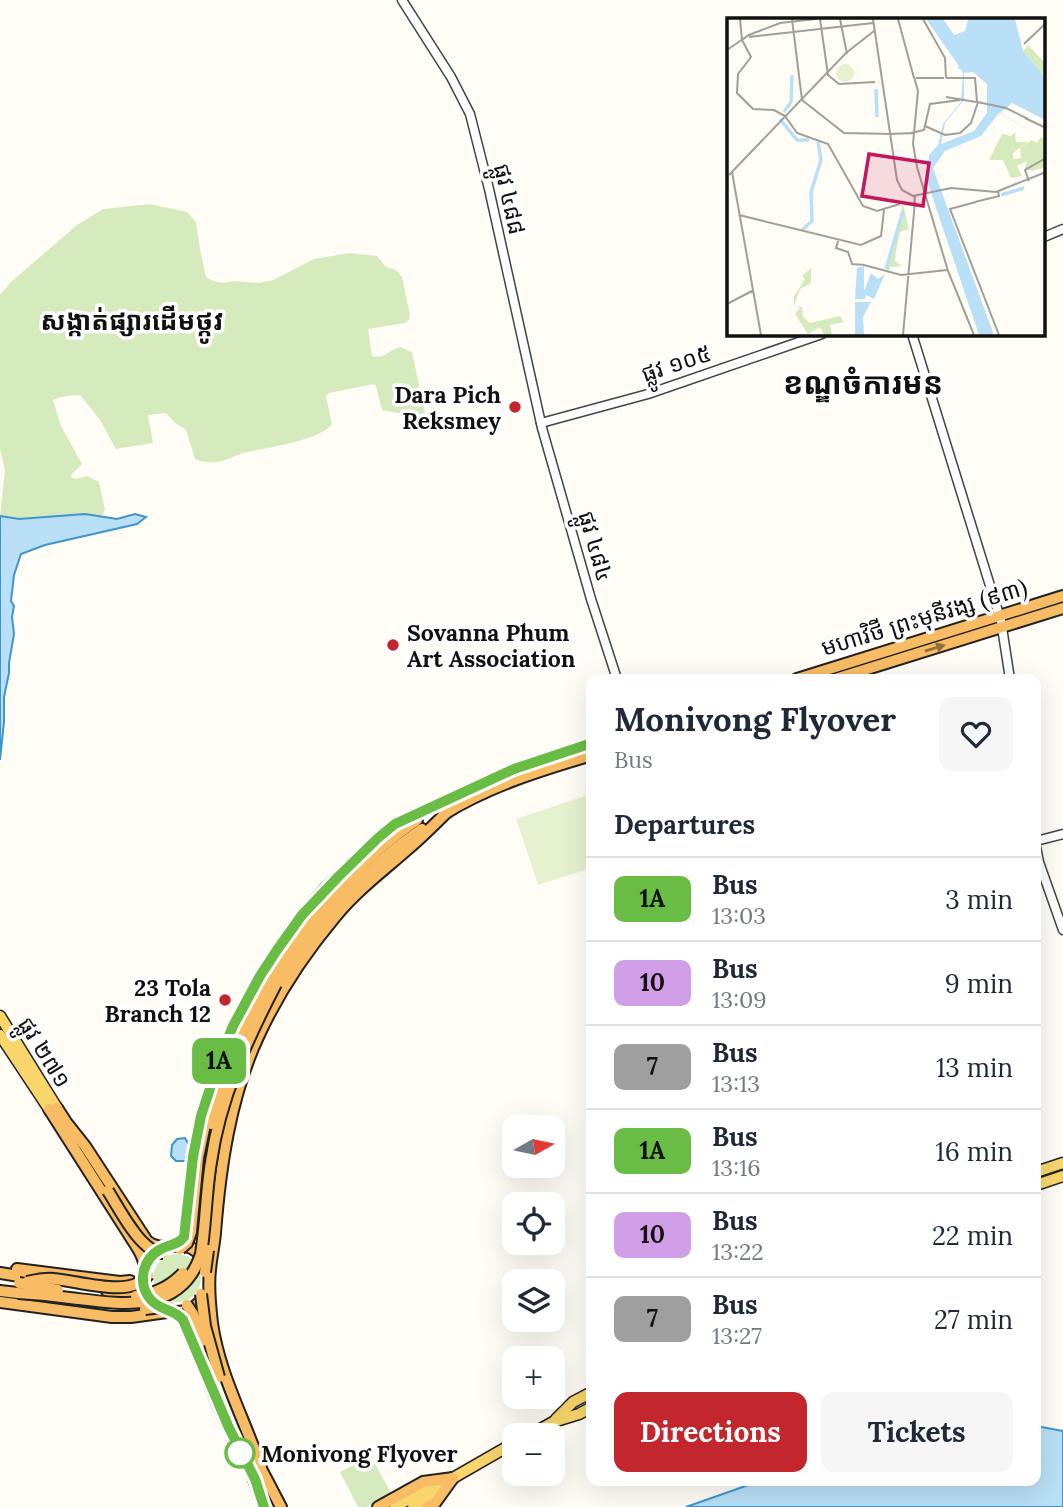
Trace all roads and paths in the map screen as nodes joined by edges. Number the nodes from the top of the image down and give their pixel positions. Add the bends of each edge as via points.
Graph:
1 (402, 0) edge
2 (1063, 229) edge
3 (1046, 236) edge
4 (815, 336) edge
5 (913, 336) edge
6 (542, 426) junction
7 (1063, 596) edge
8 (1063, 608) edge
9 (1000, 621) junction
10 (615, 674) edge
11 (814, 674) edge
12 (849, 674) edge
13 (1009, 674) edge
14 (586, 746) edge
15 (586, 757) edge
16 (445, 807) junction
17 (1063, 834) edge
18 (1041, 840) edge
19 (1041, 868) edge
20 (1063, 930) edge
21 (0, 1016) edge
22 (0, 1035) edge
23 (220, 1058) junction
24 (246, 1068) junction
25 (230, 1072) junction
26 (206, 1100) junction
27 (53, 1109) junction
28 (234, 1109) junction
29 (69, 1126) junction
30 (1063, 1163) edge
31 (1041, 1170) edge
32 (1063, 1176) edge
33 (1041, 1183) edge
34 (170, 1248) junction
35 (0, 1267) edge
36 (0, 1273) edge
37 (145, 1275) junction
38 (208, 1276) junction
39 (0, 1280) edge
40 (22, 1285) junction
41 (0, 1291) edge
42 (201, 1294) junction
43 (0, 1302) edge
44 (187, 1305) junction
45 (171, 1310) junction
46 (216, 1378) junction
47 (586, 1395) edge
48 (586, 1410) edge
49 (553, 1422) joint
50 (502, 1451) edge
51 (256, 1473) junction
52 (453, 1478) junction
53 (428, 1498) edge
54 (264, 1507) edge
55 (271, 1507) edge
56 (281, 1507) edge
57 (378, 1507) edge
58 (394, 1507) edge
59 (413, 1507) edge

1 - 6 street, ផ្លូវ ៤៨៨ via 470,114
2 - 3 street
4 - 6 street, ផ្លូវ ១០៥
5 - 9 street
6 - 10 street, ផ្លូវ ៤៨៤
7 - 9 highway, មហាវិថី ព្រះមុនីវង្ស (៩៣)
8 - 9 highway, មហាវិថី ព្រះមុនីវង្ស (៩៣)
9 - 11 highway, មហាវិថី ព្រះមុនីវង្ស (៩៣)
12 -> 9 highway, មហាវិថី ព្រះមុនីវង្ស (៩៣)
9 - 13 street
14 - 16 highway via 514,769
15 - 16 highway
16 - 23 highway via 395,824 326,888 260,976
16 - 24 highway via 323,932 283,989
16 - 25 highway, bridge via 338,902 301,946 273,982
17 - 18 street
19 - 20 street
21 - 27 main road, ផ្លូវ ២៧១
22 - 27 main road, ផ្លូវ ២៧១
23 - 24 highway
23 - 26 highway
24 - 28 highway
25 - 34 highway, bridge via 208,1110 191,1232 187,1243
25 - 38 highway, bridge
25 - 40 highway, bridge via 211,1160 201,1254 183,1283 158,1299 130,1304
26 - 28 highway
26 - 34 highway via 193,1157 186,1232 183,1240
27 - 29 highway
27 - 37 highway via 137,1247
28 - 38 highway via 222,1163
29 - 34 highway via 147,1241
29 - 34 highway, bridge via 144,1245 155,1252
30 - 31 main road
32 - 33 main road
34 - 37 highway via 153,1261
34 - 38 highway, bridge via 197,1257
35 - 40 highway
36 - 40 highway
37 - 40 highway, bridge via 141,1283 128,1287 51,1278
37 - 45 highway, bridge via 153,1294
38 - 42 highway
38 - 45 highway via 205,1296 196,1306
38 - 51 highway via 220,1362
39 - 40 highway
40 - 41 highway
40 - 43 highway
40 - 45 highway, bridge via 48,1302 112,1310
42 - 44 highway, bridge
42 - 46 highway, bridge
44 - 45 highway, bridge
44 - 46 highway, bridge
45 - 51 highway via 188,1329 238,1450
46 - 51 highway
47 - 49 main road
48 - 49 main road
50 - 52 main road
51 - 54 highway
51 - 55 highway
51 - 56 highway
52 - 53 main road
52 - 53 highway via 435,1503
52 - 57 highway via 423,1482
53 - 58 main road
53 - 59 main road

